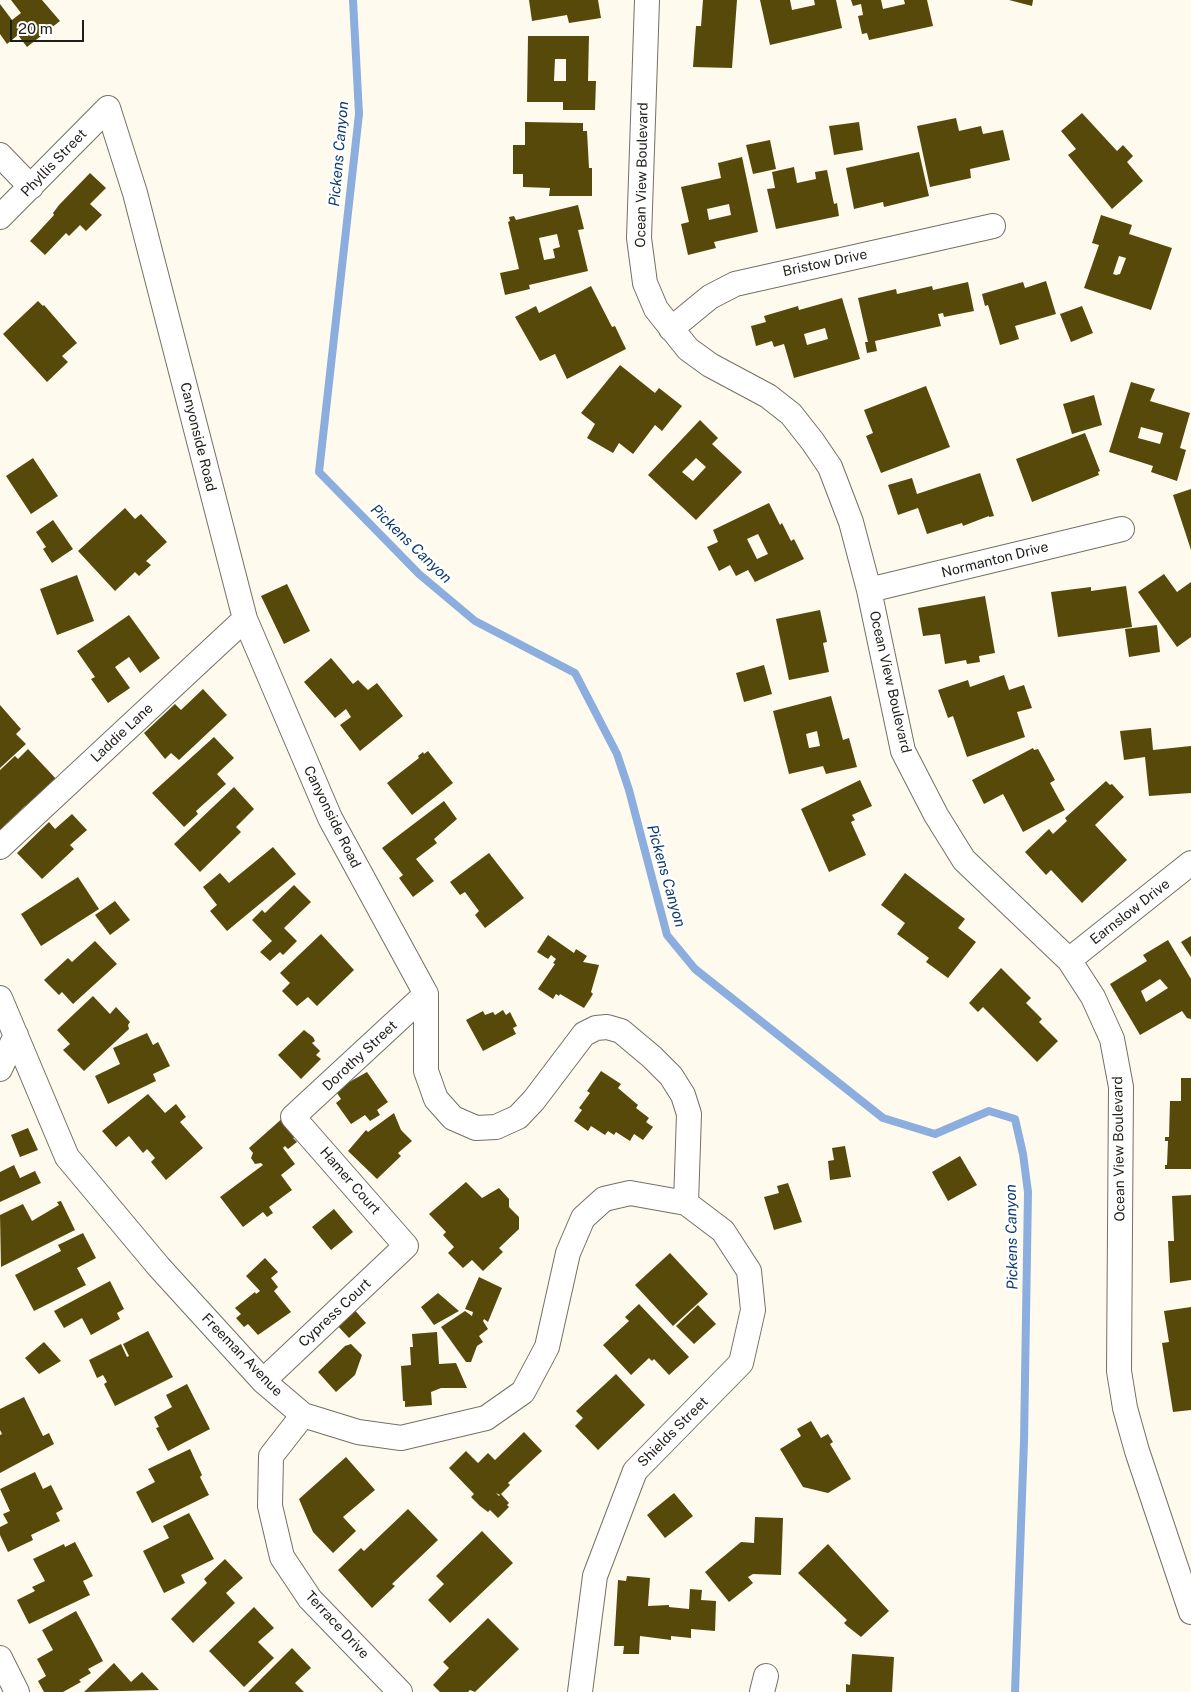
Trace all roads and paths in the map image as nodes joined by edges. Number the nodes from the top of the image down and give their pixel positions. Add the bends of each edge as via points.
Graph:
1 (648, 0) edge
2 (108, 108) joint
3 (0, 154) edge
4 (31, 187) junction
5 (0, 217) edge
6 (993, 226) dead end
7 (671, 329) junction
8 (1122, 529) dead end
9 (869, 590) junction
10 (245, 619) junction
11 (0, 847) edge
12 (1191, 863) edge
13 (1069, 960) junction
14 (426, 994) junction
15 (0, 998) edge
16 (16, 1035) junction
17 (0, 1069) edge
18 (293, 1117) joint
19 (686, 1203) junction
20 (406, 1246) joint
21 (263, 1380) junction
22 (303, 1415) junction
23 (1191, 1612) edge
24 (0, 1658) edge
25 (17, 1692) edge
26 (400, 1692) edge
27 (580, 1692) edge

1 - 7 street, Ocean View Boulevard via 639,238 645,283 656,309
2 - 4 street, Phyllis Street
2 - 10 street, Canyonside Road via 135,193
3 - 4 street
4 - 5 street, Phyllis Street
6 - 7 street, Bristow Drive via 735,284 710,297
7 - 9 street, Ocean View Boulevard via 688,349 710,365 768,396 791,414 813,442 830,467 841,492
8 - 9 street, Normanton Drive
9 - 13 street, Ocean View Boulevard via 903,751 936,815 964,860
10 - 11 street, Laddie Lane
10 - 14 street, Canyonside Road via 330,818
12 - 13 street, Earnslow Drive
13 - 23 street, Ocean View Boulevard via 1093,997 1112,1039 1120,1087 1119,1371 1137,1451
14 - 18 street, Dorothy Street
14 - 19 street, Canyonside Road via 426,1072 436,1099 453,1118 476,1128 496,1127 518,1117 584,1034 607,1027 621,1031 633,1040 671,1076 683,1095 689,1114
15 - 16 street, Freeman Avenue
16 - 17 street
16 - 21 street, Freeman Avenue via 67,1157 159,1267
18 - 20 street, Hamer Court
19 - 22 street, Freeman Avenue via 630,1193 604,1199 583,1218 568,1253 547,1347 523,1392 486,1418 401,1438 358,1432
19 - 27 street, Shields Street via 723,1231 749,1272 752,1310 743,1354 741,1363 635,1471 594,1576
20 - 21 street, Cypress Court
21 - 22 street, Freeman Avenue
22 - 26 street, Terrace Drive via 271,1456 270,1506 282,1557 310,1599
24 - 25 street

